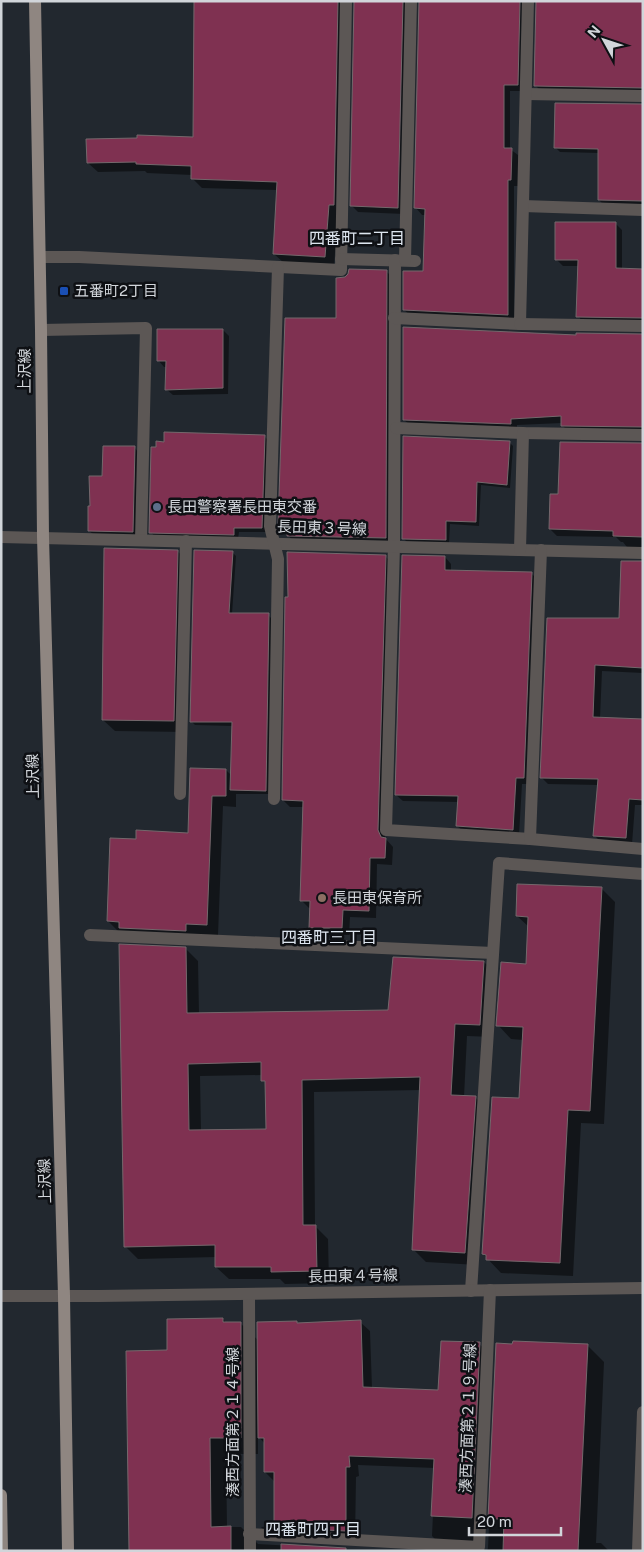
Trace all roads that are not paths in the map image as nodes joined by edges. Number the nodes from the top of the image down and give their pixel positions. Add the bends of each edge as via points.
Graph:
1 (35, 1) edge
2 (346, 1) edge
3 (411, 1) edge
4 (528, 1) edge
5 (526, 94) junction
6 (643, 96) edge
7 (523, 206) junction
8 (643, 210) edge
9 (40, 257) junction
10 (341, 259) junction
11 (405, 260) junction
12 (278, 267) junction
13 (394, 318) junction
14 (520, 324) junction
15 (643, 326) edge
16 (41, 330) junction
17 (396, 428) junction
18 (523, 434) junction
19 (643, 435) edge
20 (1, 537) edge
21 (43, 537) junction
22 (141, 540) junction
23 (186, 541) junction
24 (275, 543) junction
25 (394, 546) junction
26 (520, 550) junction
27 (541, 550) junction
28 (643, 553) edge
29 (180, 794) dead end
30 (274, 799) dead end
31 (530, 839) junction
32 (643, 849) edge
33 (643, 874) edge
34 (90, 935) dead end
35 (493, 953) junction
36 (643, 1288) edge
37 (490, 1290) junction
38 (472, 1291) junction
39 (249, 1294) junction
40 (1, 1296) edge
41 (64, 1296) junction
42 (643, 1412) edge
43 (1, 1495) edge
44 (249, 1534) junction
45 (2, 1551) edge
46 (68, 1551) edge
47 (250, 1551) edge
48 (638, 1551) edge

1 - 9 main road, 上沢線
2 - 10 street
3 - 11 street
4 - 5 street
5 - 6 street
5 - 7 street
7 - 8 street
7 - 14 street
9 - 12 street
9 - 16 main road, 上沢線
10 - 11 street
10 - 12 street via 341,270
11 - 13 street
12 - 24 street via 270,526
13 - 14 street
13 - 17 street
14 - 15 street
16 - 21 main road, 上沢線
16 - 22 street via 146,328
17 - 18 street
17 - 25 street
18 - 19 street
18 - 26 street
20 - 21 street, 長田東３号線
21 - 22 street, 長田東３号線
21 - 41 main road, 上沢線
22 - 23 street, 長田東３号線
23 - 24 street, 長田東３号線
23 - 29 street
24 - 25 street, 長田東３号線
24 - 30 street via 278,559
25 - 26 street, 長田東３号線
25 - 31 street via 386,830
26 - 27 street, 長田東３号線
27 - 28 street, 長田東３号線
27 - 31 street
31 - 32 street
33 - 35 street via 499,863
34 - 35 street
35 - 38 street
36 - 37 street, 長田東４号線
37 - 38 street, 長田東４号線
37 - 44 street, 湊西方面第２１９号線 via 480,1547
38 - 39 street, 長田東４号線
39 - 41 street, 長田東４号線
39 - 44 street, 湊西方面第２１４号線
40 - 41 street, 長田東４号線
41 - 46 main road, 上沢線
42 - 48 street
43 - 45 main road
44 - 47 street, 湊西方面第２１４号線

